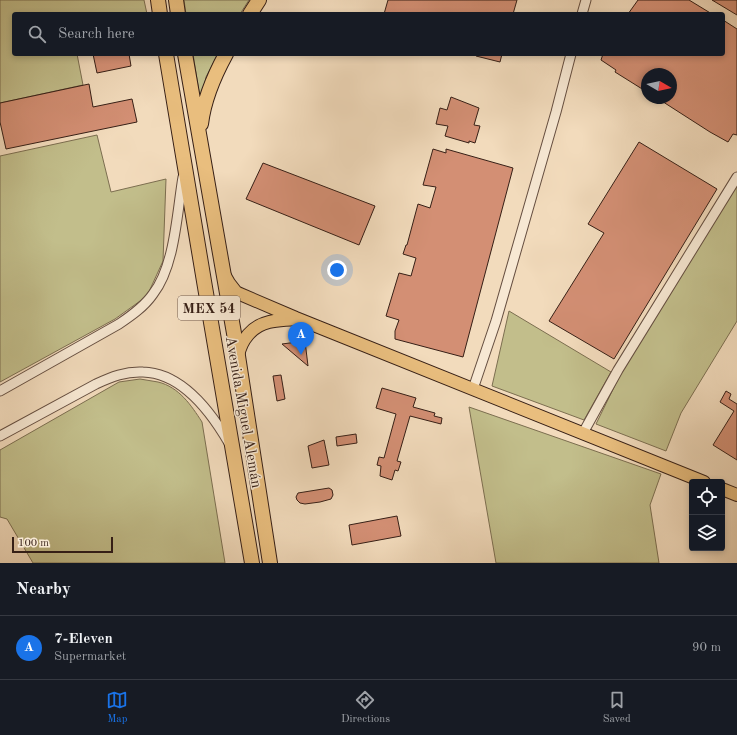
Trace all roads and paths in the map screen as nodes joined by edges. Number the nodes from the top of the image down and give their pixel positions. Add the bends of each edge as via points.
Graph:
1 (158, 0) edge
2 (176, 0) edge
3 (259, 0) edge
4 (586, 0) edge
5 (160, 12) edge
6 (178, 12) edge
7 (251, 12) edge
8 (583, 12) edge
9 (166, 56) edge
10 (185, 56) edge
11 (225, 56) edge
12 (570, 56) edge
13 (200, 140) junction
14 (185, 167) junction
15 (737, 177) edge
16 (222, 270) junction
17 (296, 318) junction
18 (238, 356) junction
19 (473, 389) junction
20 (0, 390) edge
21 (583, 434) junction
22 (0, 436) edge
23 (233, 449) junction
24 (696, 479) edge
25 (725, 490) edge
26 (737, 495) edge
27 (252, 563) edge
28 (270, 563) edge

1 - 5 highway
2 - 6 highway
3 - 7 highway
4 - 8 street
9 - 14 highway, Avenida Miguel Alemán / MEX 54
10 - 13 highway, Avenida Miguel Alemán / MEX 54
11 - 13 highway via 207,95
12 - 19 street via 496,321
13 - 16 highway, Avenida Miguel Alemán / MEX 54
14 - 20 street via 169,260 153,295 136,312 118,324
14 - 23 highway, Avenida Miguel Alemán / MEX 54
15 - 21 street via 618,370
16 - 17 main road via 236,292
16 - 18 highway, Avenida Miguel Alemán / MEX 54
17 - 18 main road via 269,322 257,327 244,340
17 - 19 main road
18 - 28 highway, Avenida Miguel Alemán / MEX 54
19 - 21 main road
21 - 24 main road
22 - 23 street via 111,377 144,372 161,375 184,387 211,416
23 - 27 highway, Avenida Miguel Alemán / MEX 54
25 - 26 main road

